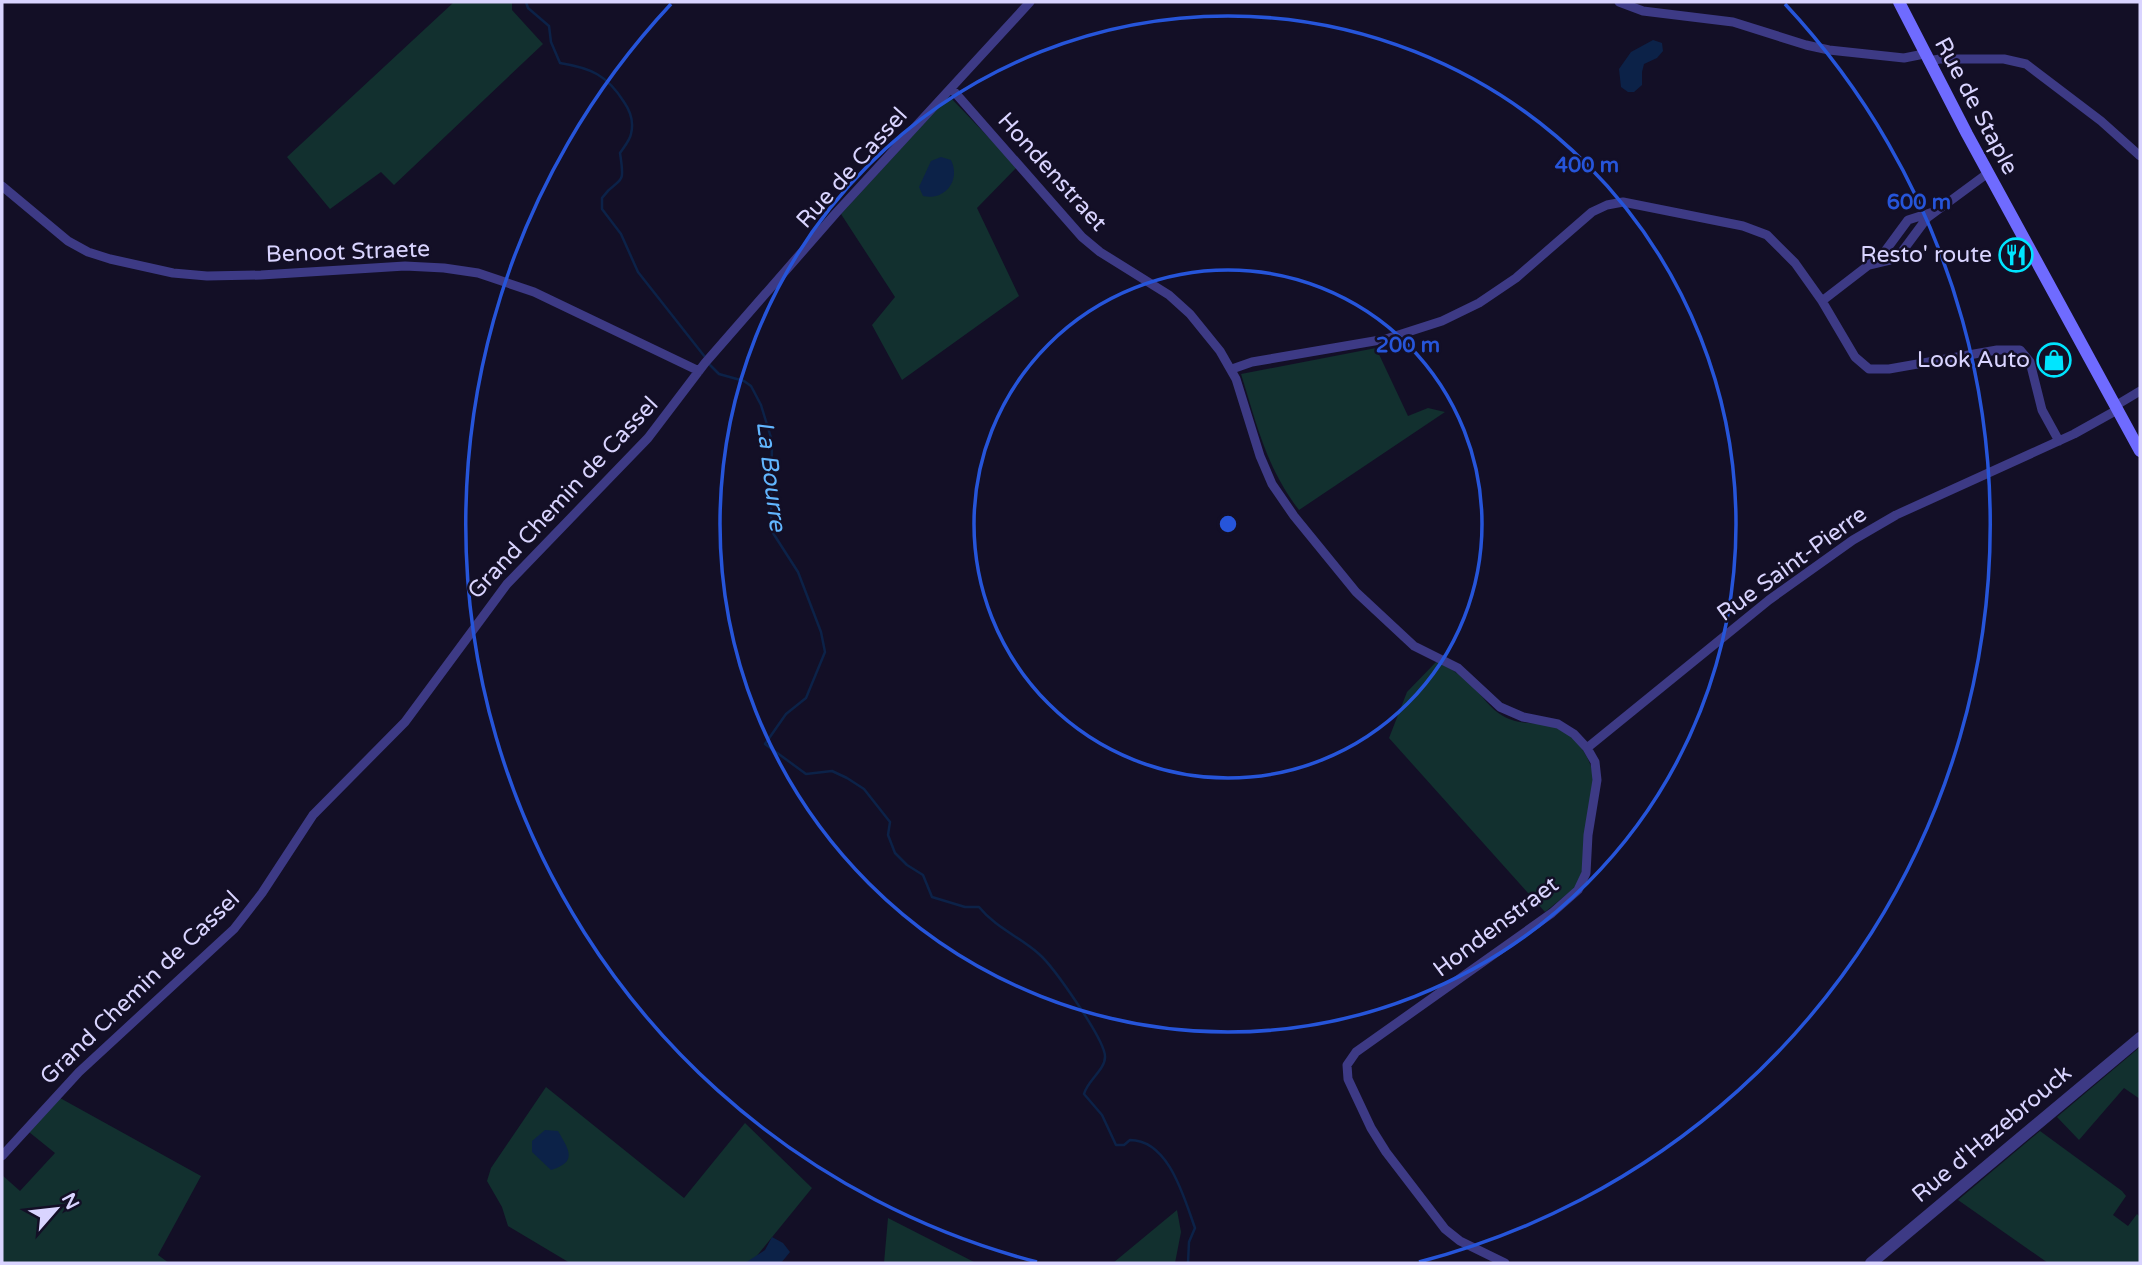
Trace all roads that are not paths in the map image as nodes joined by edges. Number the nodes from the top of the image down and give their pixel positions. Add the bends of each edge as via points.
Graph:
1 (1030, 2) edge
2 (1619, 2) edge
3 (1899, 2) edge
4 (1926, 58) junction
5 (951, 88) junction
6 (2140, 156) edge
7 (1988, 173) junction
8 (2, 186) edge
9 (1935, 212) junction
10 (1869, 265) junction
11 (1822, 300) junction
12 (705, 364) junction
13 (1232, 369) junction
14 (2140, 391) edge
15 (2114, 405) junction
16 (2059, 441) junction
17 (2140, 451) edge
18 (1587, 748) junction
19 (2140, 1038) edge
20 (2, 1156) edge
21 (1505, 1263) edge
22 (1871, 1263) edge

1 - 5 street, Rue de Cassel
2 - 4 street via 1643,11 1733,22 1821,48
3 - 4 main road, Rue de Staple
4 - 6 street via 2026,64
4 - 7 main road, Rue de Staple
5 - 12 street, Rue de Cassel
5 - 13 street, Hondenstraet via 1082,237 1178,302
7 - 9 street
7 - 15 main road, Rue de Staple via 2051,274 2091,348
8 - 12 street, Benoot Straete via 68,241 110,259 207,276 405,266 478,273
9 - 10 street via 1908,220
9 - 10 street via 1901,253
10 - 11 street
11 - 13 street via 1786,252 1762,232 1618,202 1592,212 1516,278 1442,321 1393,338
11 - 16 street via 1855,357 1869,369 1997,350 2023,352 2032,368 2042,410
12 - 20 street, Grand Chemin de Cassel via 648,438 499,593 400,728 313,815 234,929 65,1086
13 - 18 street, Hondenstraet via 1272,484 1356,592 1414,646 1458,668 1500,707 1558,724
14 - 15 street, Rue Saint-Pierre
15 - 16 street, Rue Saint-Pierre
15 - 17 main road, Rue de Staple
16 - 18 street, Rue Saint-Pierre via 1905,510 1853,540 1769,600
18 - 21 street, Hondenstraet via 1597,780 1586,873 1580,887 1558,909 1356,1052 1347,1065 1348,1079 1378,1140 1435,1219 1460,1241
19 - 22 street, Rue d'Hazebrouck

